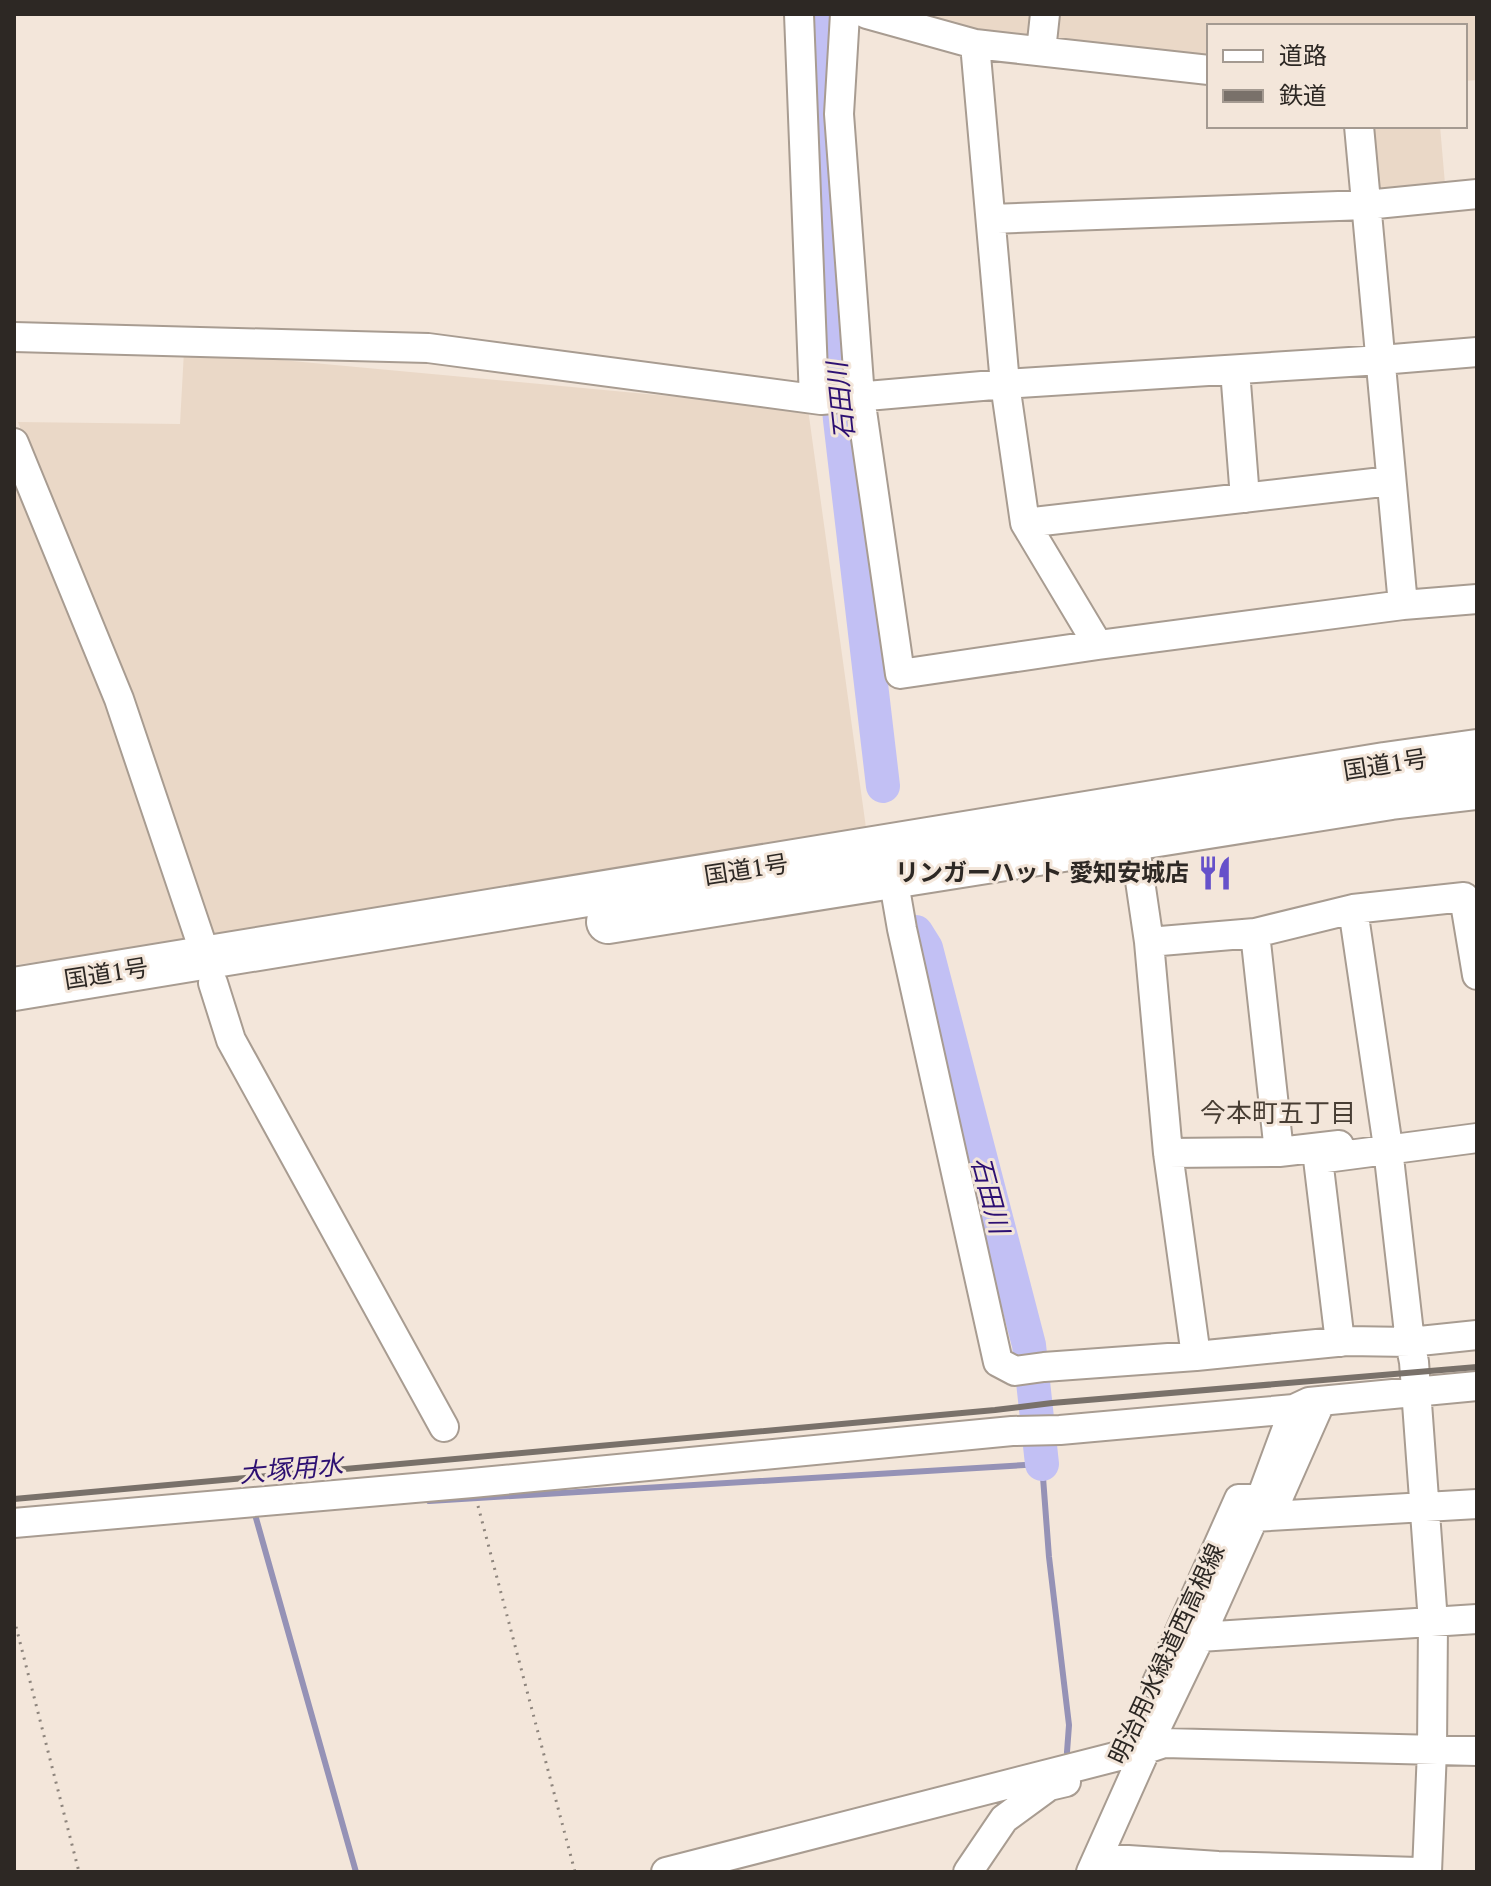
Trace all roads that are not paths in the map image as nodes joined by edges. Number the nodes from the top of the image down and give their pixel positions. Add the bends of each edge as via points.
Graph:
1 (799, 14) edge
2 (845, 14) edge
3 (867, 14) edge
4 (1045, 14) edge
5 (975, 44) junction
6 (1041, 51) junction
7 (1207, 70) edge
8 (1359, 128) edge
9 (1477, 194) edge
10 (1366, 205) junction
11 (991, 219) junction
12 (14, 337) edge
13 (1477, 352) edge
14 (1381, 360) junction
15 (1235, 370) junction
16 (1005, 384) junction
17 (857, 398) junction
18 (817, 400) junction
19 (14, 443) edge
20 (1391, 481) junction
21 (1245, 498) junction
22 (1025, 523) junction
23 (1477, 599) edge
24 (1403, 605) junction
25 (1098, 645) junction
26 (1477, 751) edge
27 (1477, 788) edge
28 (1134, 840) junction
29 (893, 877) junction
30 (1353, 909) junction
31 (1255, 933) junction
32 (1149, 942) junction
33 (210, 970) junction
34 (1477, 975) edge
35 (14, 989) edge
36 (14, 1016) edge
37 (1477, 1127) edge
38 (1477, 1138) edge
39 (1388, 1144) junction
40 (1279, 1152) junction
41 (1168, 1153) junction
42 (1477, 1335) edge
43 (1340, 1342) junction
44 (1410, 1342) junction
45 (1196, 1356) junction
46 (1477, 1386) edge
47 (1415, 1393) junction
48 (1308, 1405) junction
49 (444, 1427) dead end
50 (1477, 1504) edge
51 (1425, 1506) junction
52 (1257, 1507) junction
53 (14, 1523) edge
54 (1477, 1619) edge
55 (1433, 1622) junction
56 (1200, 1637) junction
57 (1432, 1750) junction
58 (1477, 1751) edge
59 (1135, 1752) junction
60 (1094, 1865) edge
61 (1217, 1869) edge
62 (1296, 1870) edge
63 (666, 1872) edge
64 (968, 1872) edge
65 (1418, 1872) edge
66 (1427, 1872) edge

1 - 18 street
2 - 17 street via 839,114
3 - 5 street
4 - 6 street
5 - 6 street
5 - 11 street
6 - 7 street
8 - 10 street
9 - 10 street
10 - 11 street
10 - 14 street
11 - 16 street
12 - 18 street via 428,348
13 - 14 street
14 - 15 street
14 - 20 street
15 - 16 street
15 - 21 street
16 - 17 street
16 - 22 street
17 - 18 street
17 - 25 street via 900,674
19 - 33 street via 119,699
20 - 21 street
20 - 24 street
21 - 22 street
22 - 25 street
23 - 24 street
24 - 25 street
26 - 33 highway, 国道1号
27 - 28 highway, 国道1号
28 - 29 highway, 国道1号
28 - 32 street
29 - 33 highway, 国道1号
29 - 45 street via 998,1362 1015,1371
30 - 31 street
30 - 34 street via 1464,897
30 - 39 street
31 - 32 street
31 - 40 street
32 - 41 street
33 - 35 highway, 国道1号
33 - 36 highway, 国道1号
33 - 49 street via 231,1040
37 - 39 street
38 - 39 street
39 - 40 street
39 - 43 street via 1318,1159
39 - 44 street
40 - 41 street
41 - 45 street
42 - 44 street
43 - 44 street
43 - 45 street
44 - 47 street
46 - 47 street
47 - 48 street
47 - 51 street
48 - 52 street
48 - 53 street
50 - 51 street
51 - 52 street
51 - 55 street
52 - 56 street
52 - 59 street, 明治用水緑道西高根線 via 1239,1499
54 - 55 street
55 - 56 street
55 - 57 street
56 - 59 street
57 - 58 street
57 - 59 street via 1164,1743
57 - 66 street
59 - 60 street
59 - 63 street
59 - 64 street, 明治用水緑道西高根線 via 1115,1771 1049,1786 1004,1819
60 - 61 street
61 - 62 street
62 - 65 street

